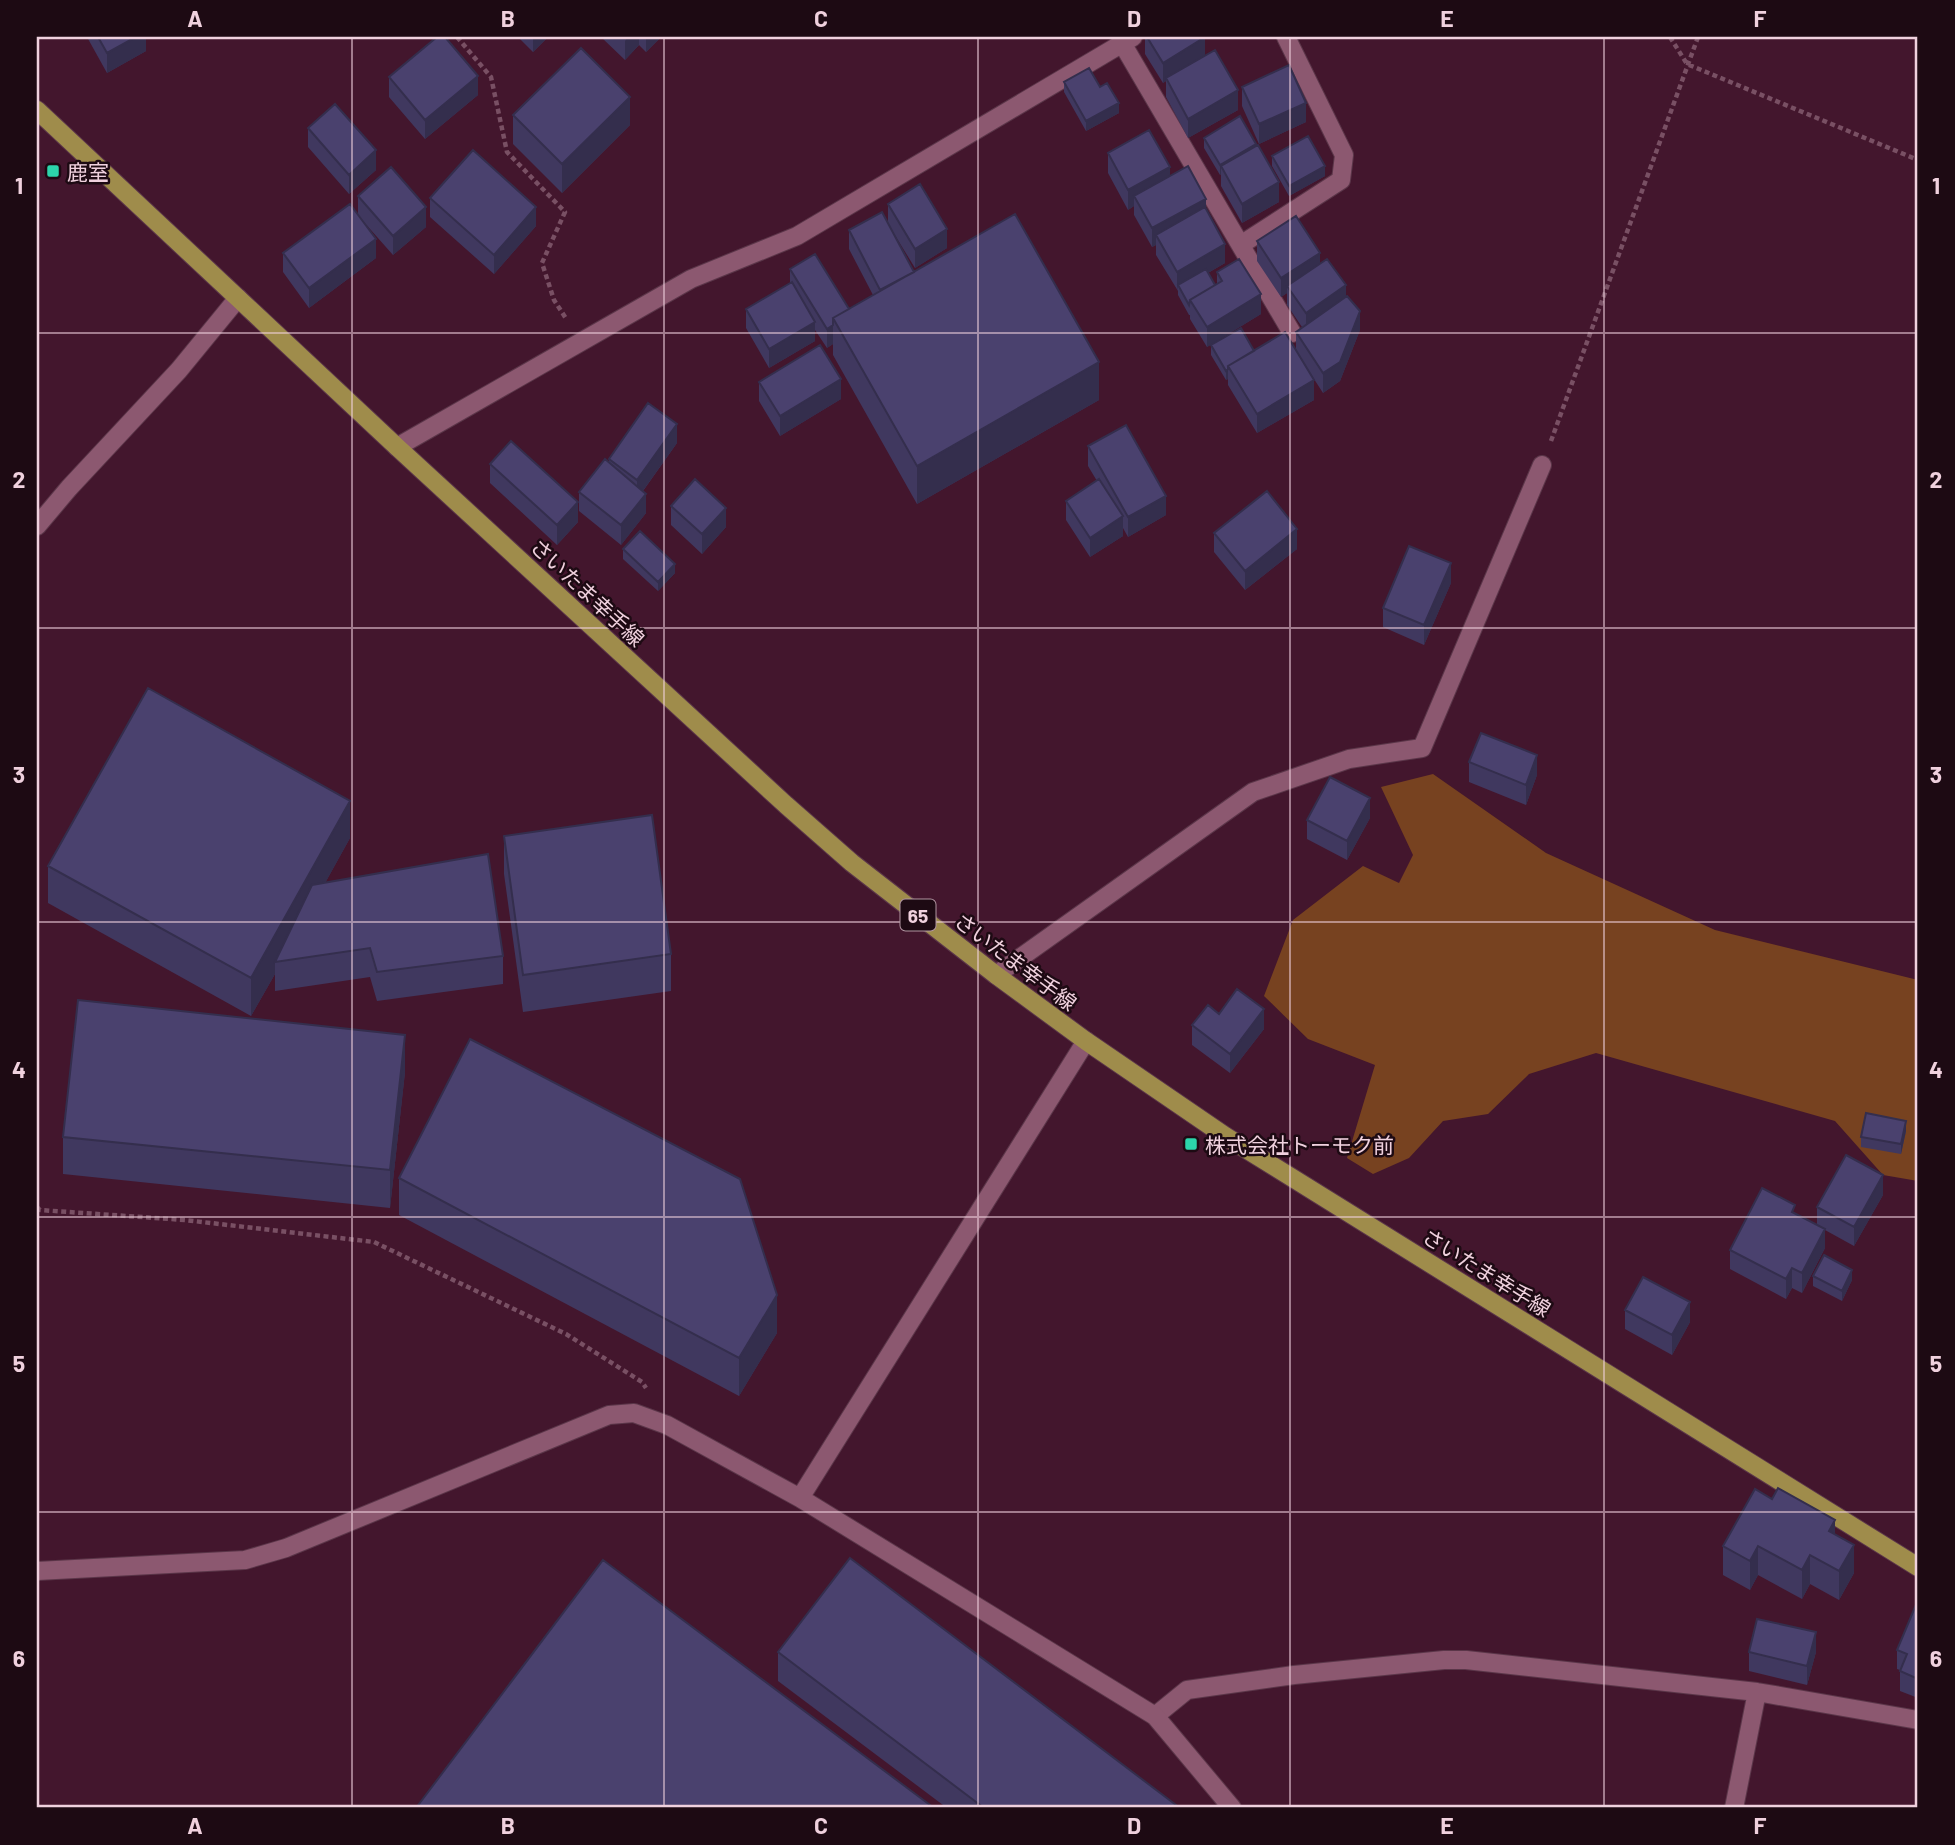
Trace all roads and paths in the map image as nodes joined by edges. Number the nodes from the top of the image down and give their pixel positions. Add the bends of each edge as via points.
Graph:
1 (457, 37) edge
2 (1286, 37) edge
3 (1670, 37) edge
4 (1698, 37) edge
5 (1128, 40) edge
6 (1687, 64) junction
7 (37, 110) edge
8 (1918, 160) edge
9 (1242, 244) junction
10 (238, 298) junction
11 (1293, 333) edge
12 (583, 341) junction
13 (397, 447) junction
14 (1542, 465) joint
15 (37, 526) edge
16 (996, 975) junction
17 (1086, 1041) junction
18 (37, 1207) edge
19 (667, 1425) junction
20 (800, 1499) junction
21 (1918, 1567) edge
22 (37, 1571) edge
23 (1757, 1692) junction
24 (1155, 1716) junction
25 (1918, 1720) edge
26 (1232, 1808) edge
27 (1734, 1808) edge

1 - 12 path via 491,77 507,152 565,212 542,264 554,300
2 - 9 street via 1344,155 1341,180
3 - 6 path
4 - 6 path
5 - 9 street
5 - 12 street via 797,236 691,279
6 - 8 path
6 - 14 path
7 - 10 main road, さいたま幸手線 / 65
9 - 11 street
10 - 13 main road, さいたま幸手線 / 65
10 - 15 street
12 - 13 street
13 - 16 main road, さいたま幸手線 / 65 via 852,863
14 - 16 street via 1422,748 1349,759 1253,792
16 - 17 main road, さいたま幸手線 / 65
17 - 20 street
17 - 21 main road, さいたま幸手線 / 65 via 1237,1144
18 - 19 path via 374,1242 577,1341 642,1382
19 - 20 street
19 - 22 street via 634,1413 609,1415 286,1548 245,1560
20 - 24 street
23 - 24 street via 1444,1660 1187,1690
23 - 25 street
23 - 27 street
24 - 26 street

